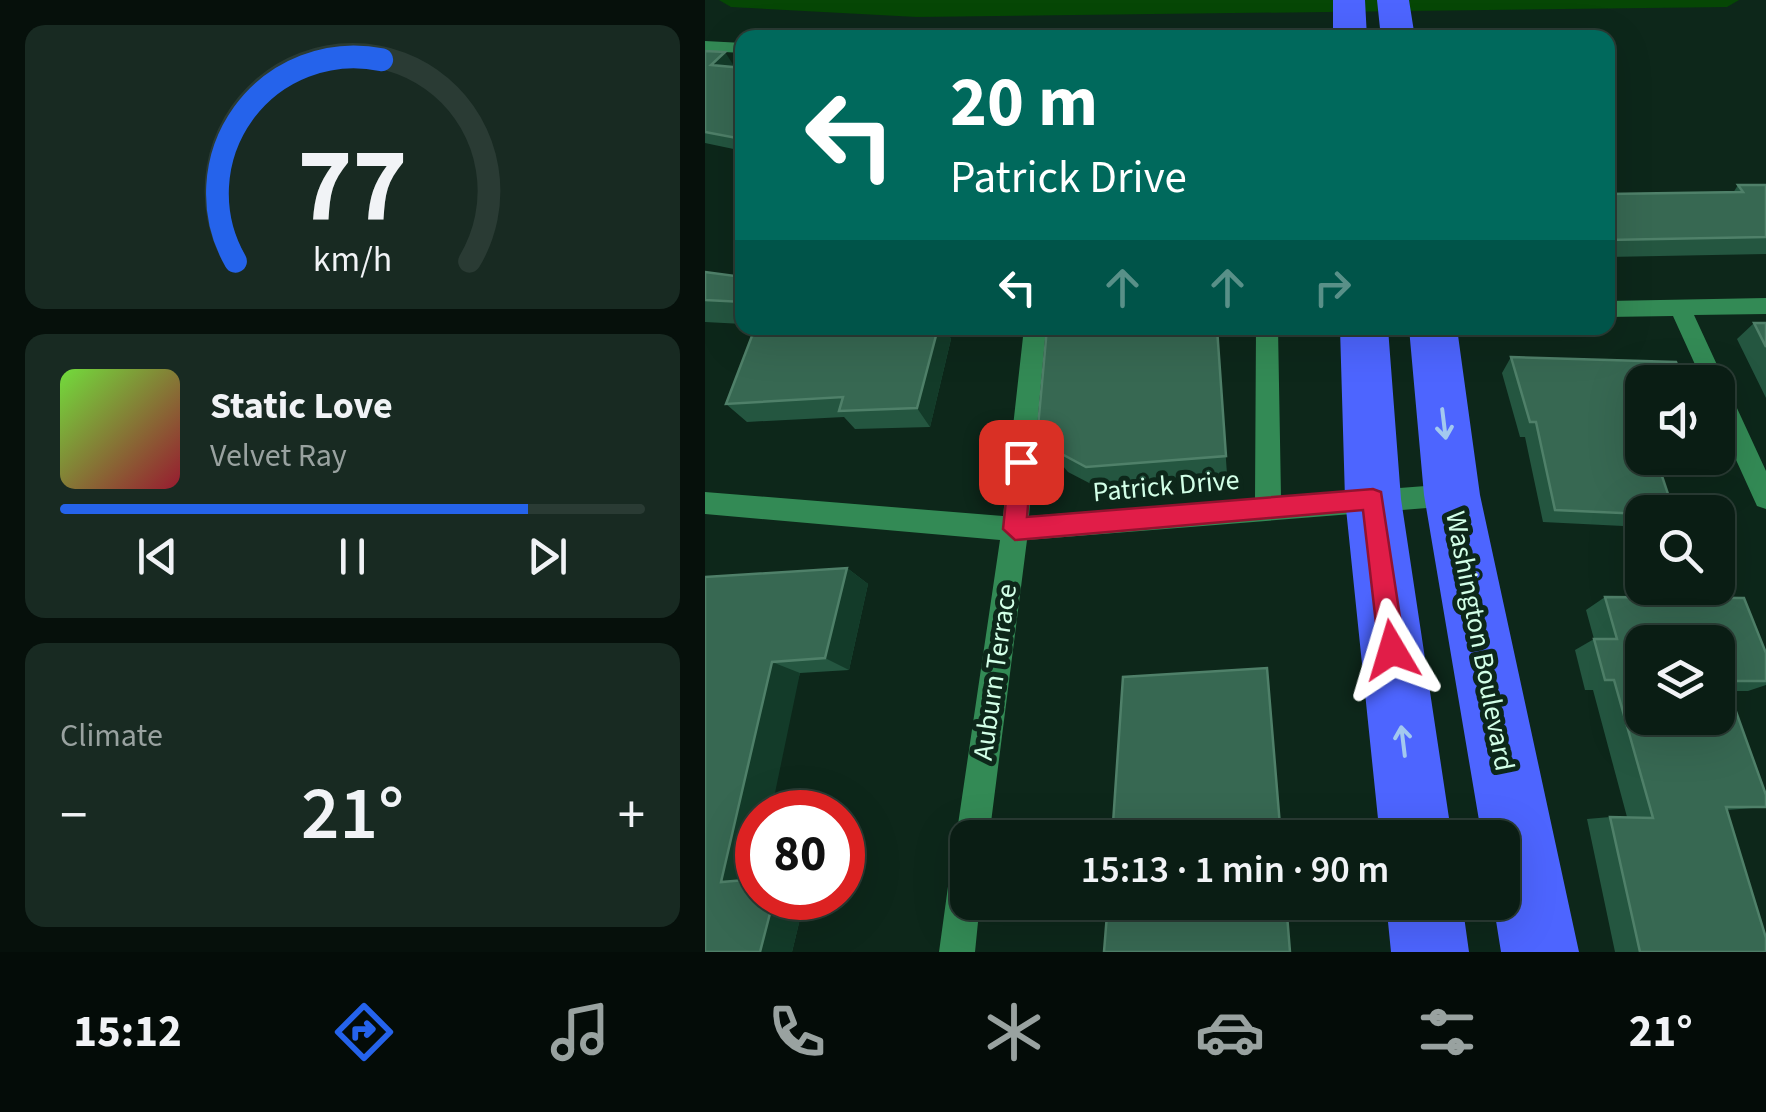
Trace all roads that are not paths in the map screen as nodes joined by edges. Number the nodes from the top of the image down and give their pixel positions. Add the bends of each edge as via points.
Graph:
1 (1349, 0) edge
2 (1393, 0) edge
3 (1350, 30) edge
4 (1397, 30) edge
5 (705, 46) edge
6 (735, 48) edge
7 (1766, 306) edge
8 (1679, 308) junction
9 (1615, 309) edge
10 (1034, 335) edge
11 (1267, 335) edge
12 (1364, 335) edge
13 (1434, 335) edge
14 (1705, 365) edge
15 (1735, 430) edge
16 (1453, 495) junction
17 (1766, 498) edge
18 (1373, 499) junction
19 (705, 503) edge
20 (1268, 508) junction
21 (1015, 529) junction
22 (975, 820) edge
23 (1413, 820) edge
24 (961, 920) edge
25 (1426, 920) edge
26 (957, 952) edge
27 (1430, 952) edge
28 (1540, 952) edge

1 - 3 highway
2 - 4 highway
5 - 6 street
7 - 8 street
8 - 9 street
8 - 14 street
10 - 21 street, Auburn Terrace
11 - 20 street
12 - 18 highway
13 -> 16 highway, Washington Boulevard
15 - 17 street
16 - 18 street, Patrick Drive
16 - 28 highway, Washington Boulevard
18 - 20 street, Patrick Drive
23 -> 18 highway
19 - 21 street, Patrick Drive
20 - 21 street, Patrick Drive
21 - 22 street, Auburn Terrace
24 - 26 street
25 - 27 highway

